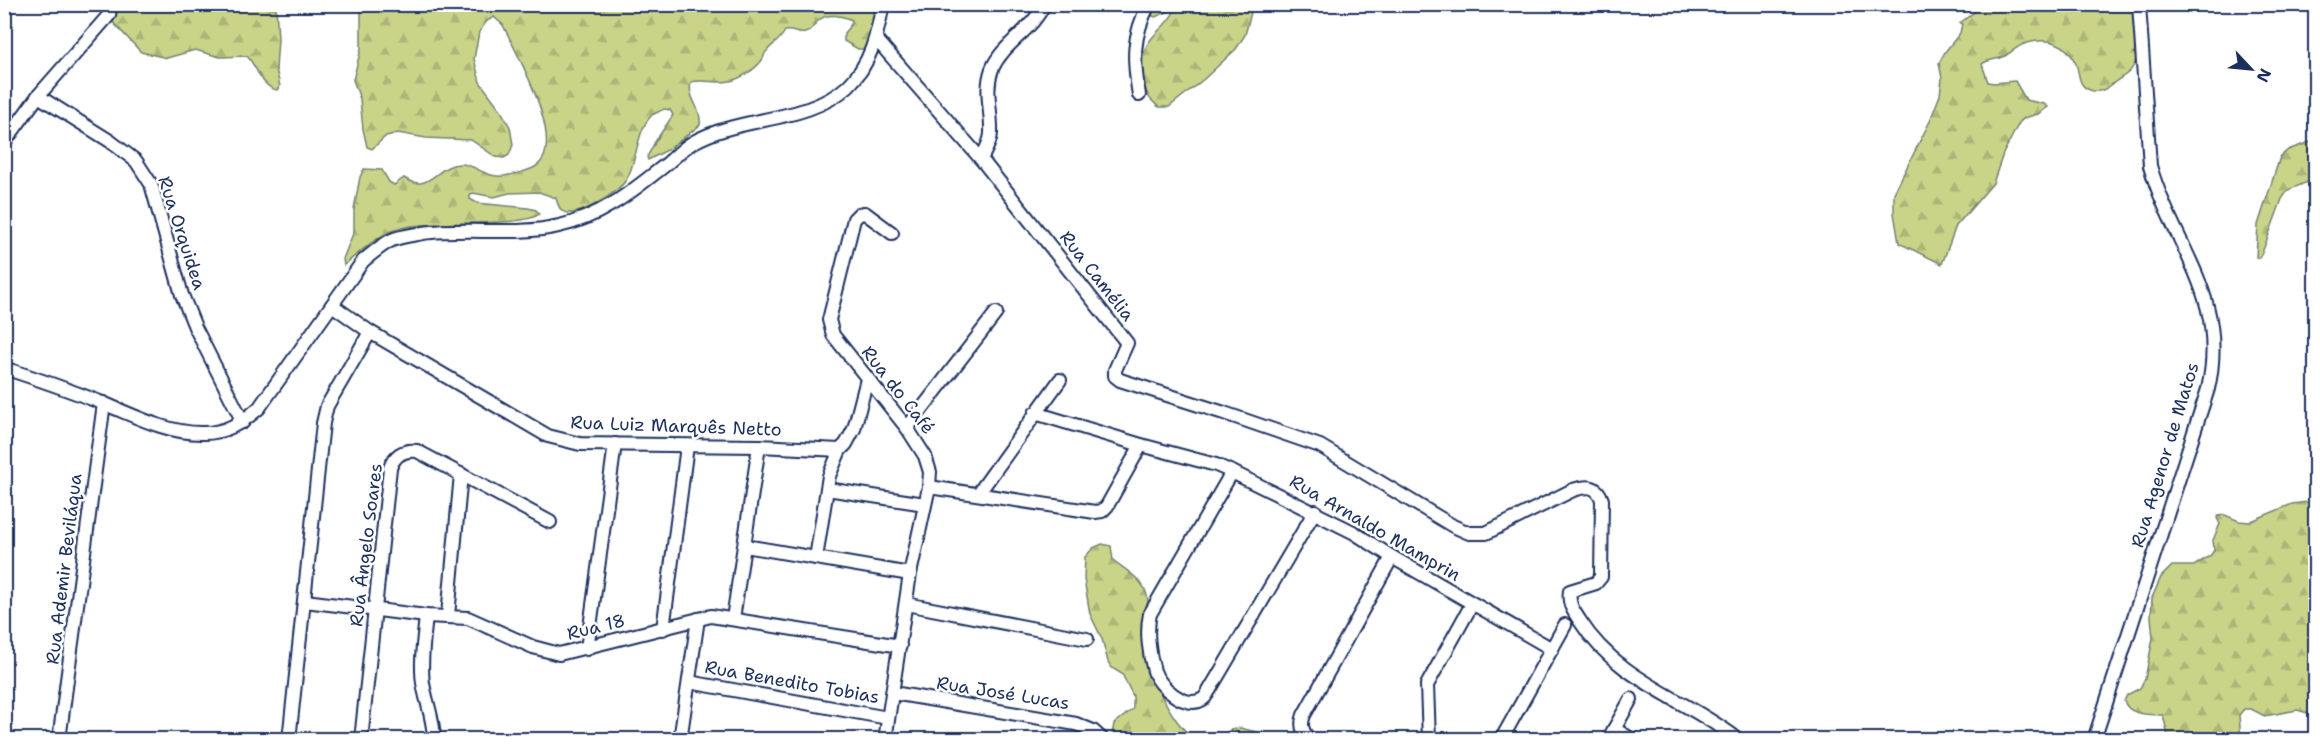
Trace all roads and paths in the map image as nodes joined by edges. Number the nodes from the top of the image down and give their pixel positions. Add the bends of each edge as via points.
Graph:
1 (883, 4) edge
2 (1044, 4) edge
3 (1149, 4) edge
4 (2139, 4) edge
5 (108, 6) edge
6 (876, 39) junction
7 (1139, 95) dead end
8 (38, 96) junction
9 (4, 142) edge
10 (981, 159) junction
11 (892, 233) dead end
12 (332, 305) junction
13 (996, 313) dead end
14 (370, 332) junction
15 (4, 368) edge
16 (867, 379) junction
17 (1060, 380) dead end
18 (104, 404) junction
19 (1035, 412) junction
20 (243, 422) junction
21 (907, 428) junction
22 (615, 444) junction
23 (1141, 445) junction
24 (687, 446) junction
25 (759, 446) junction
26 (840, 450) junction
27 (1232, 472) junction
28 (461, 474) junction
29 (929, 487) junction
30 (827, 489) junction
31 (978, 494) junction
32 (925, 504) junction
33 (1315, 511) junction
34 (550, 522) dead end
35 (745, 546) junction
36 (816, 558) junction
37 (1392, 558) junction
38 (910, 574) junction
39 (305, 601) junction
40 (906, 604) junction
41 (1472, 604) junction
42 (376, 610) junction
43 (426, 616) junction
44 (448, 616) junction
45 (698, 619) junction
46 (733, 619) junction
47 (1565, 625) dead end
48 (663, 629) junction
49 (1087, 639) dead end
50 (900, 646) junction
51 (587, 649) junction
52 (1552, 649) junction
53 (689, 682) junction
54 (892, 693) junction
55 (1631, 699) dead end
56 (888, 718) junction
57 (1611, 734) edge
58 (59, 740) edge
59 (289, 740) edge
60 (361, 740) edge
61 (434, 740) edge
62 (680, 740) edge
63 (885, 740) edge
64 (1103, 740) edge
65 (1310, 740) edge
66 (1429, 740) edge
67 (1501, 740) edge
68 (1633, 740) edge
69 (1739, 740) edge
70 (2094, 740) edge

1 - 6 street
2 - 10 street via 993,68 988,85 991,135
3 - 7 street via 1136,35
4 - 70 street, Rua Agenor de Matos via 2150,166 2208,308 2212,368
5 - 8 street via 108,15
6 - 10 street, Rua Camélia
6 - 12 street via 866,64 830,101 741,124 692,143 613,205 587,219 556,227 440,231 393,240 363,261
8 - 9 street
8 - 20 street, Rua Orquidea via 110,141 136,161 146,176 186,306
10 - 69 street, Rua Camélia via 1127,343 1114,370 1115,376 1126,382 1320,446 1469,533 1486,533 1573,490 1595,488 1602,500 1603,572 1596,583 1570,591 1570,604 1584,628 1632,676 1712,720
11 - 16 street, Rua do Café via 866,213 854,219 829,320 833,335
12 - 14 street, Rua Luiz Marquês Netto
12 - 20 street via 282,379
13 - 21 street
14 - 22 street, Rua Luiz Marquês Netto via 548,436 580,444
14 - 39 street via 327,406
15 - 18 street
16 - 21 street, Rua do Café
16 - 26 street via 854,429
17 - 19 street
18 - 20 street via 179,431 202,434 223,431
18 - 58 street, Rua Ademir Beviláqua
19 - 23 street, Rua Arnaldo Mamprin
19 - 31 street
21 - 29 street, Rua do Café via 925,456
22 - 24 street, Rua Luiz Marquês Netto
22 - 51 street
23 - 27 street, Rua Arnaldo Mamprin
23 - 31 street via 1102,511
24 - 25 street, Rua Luiz Marquês Netto
24 - 48 street
25 - 26 street, Rua Luiz Marquês Netto
25 - 35 street
26 - 30 street
27 - 33 street, Rua Arnaldo Mamprin
27 - 33 street via 1150,614 1154,672 1179,698 1202,699 1209,691
28 - 34 street, Rua Ângelo Soares
28 - 42 street, Rua Ângelo Soares via 417,451 395,457 390,468
28 - 44 street
29 - 31 street
29 - 32 street, Rua do Café
30 - 32 street
30 - 36 street
32 - 38 street, Rua do Café
33 - 37 street, Rua Arnaldo Mamprin
35 - 36 street
35 - 46 street
36 - 38 street
37 - 41 street, Rua Arnaldo Mamprin
37 - 65 street via 1304,715 1302,727
38 - 40 street, Rua do Café
39 - 42 street, Rua 18
39 - 59 street
40 - 49 street
40 - 50 street, Rua do Café
41 - 52 street, Rua Arnaldo Mamprin
41 - 66 street via 1427,685
42 - 43 street, Rua 18
42 - 60 street, Rua Ângelo Soares
43 - 44 street, Rua 18
43 - 61 street via 421,666
44 - 51 street, Rua 18 via 468,618 547,652
45 - 46 street, Rua 18
45 - 48 street, Rua 18
45 - 53 street
46 - 50 street, Rua 18
47 - 52 street
48 - 51 street, Rua 18
50 - 54 street, Rua do Café
52 - 67 street
53 - 56 street, Rua Benedito Tobias
53 - 62 street
54 - 56 street, Rua do Café
54 - 64 street, Rua José Lucas via 1076,724
55 - 57 street
56 - 63 street, Rua do Café
57 - 68 street

